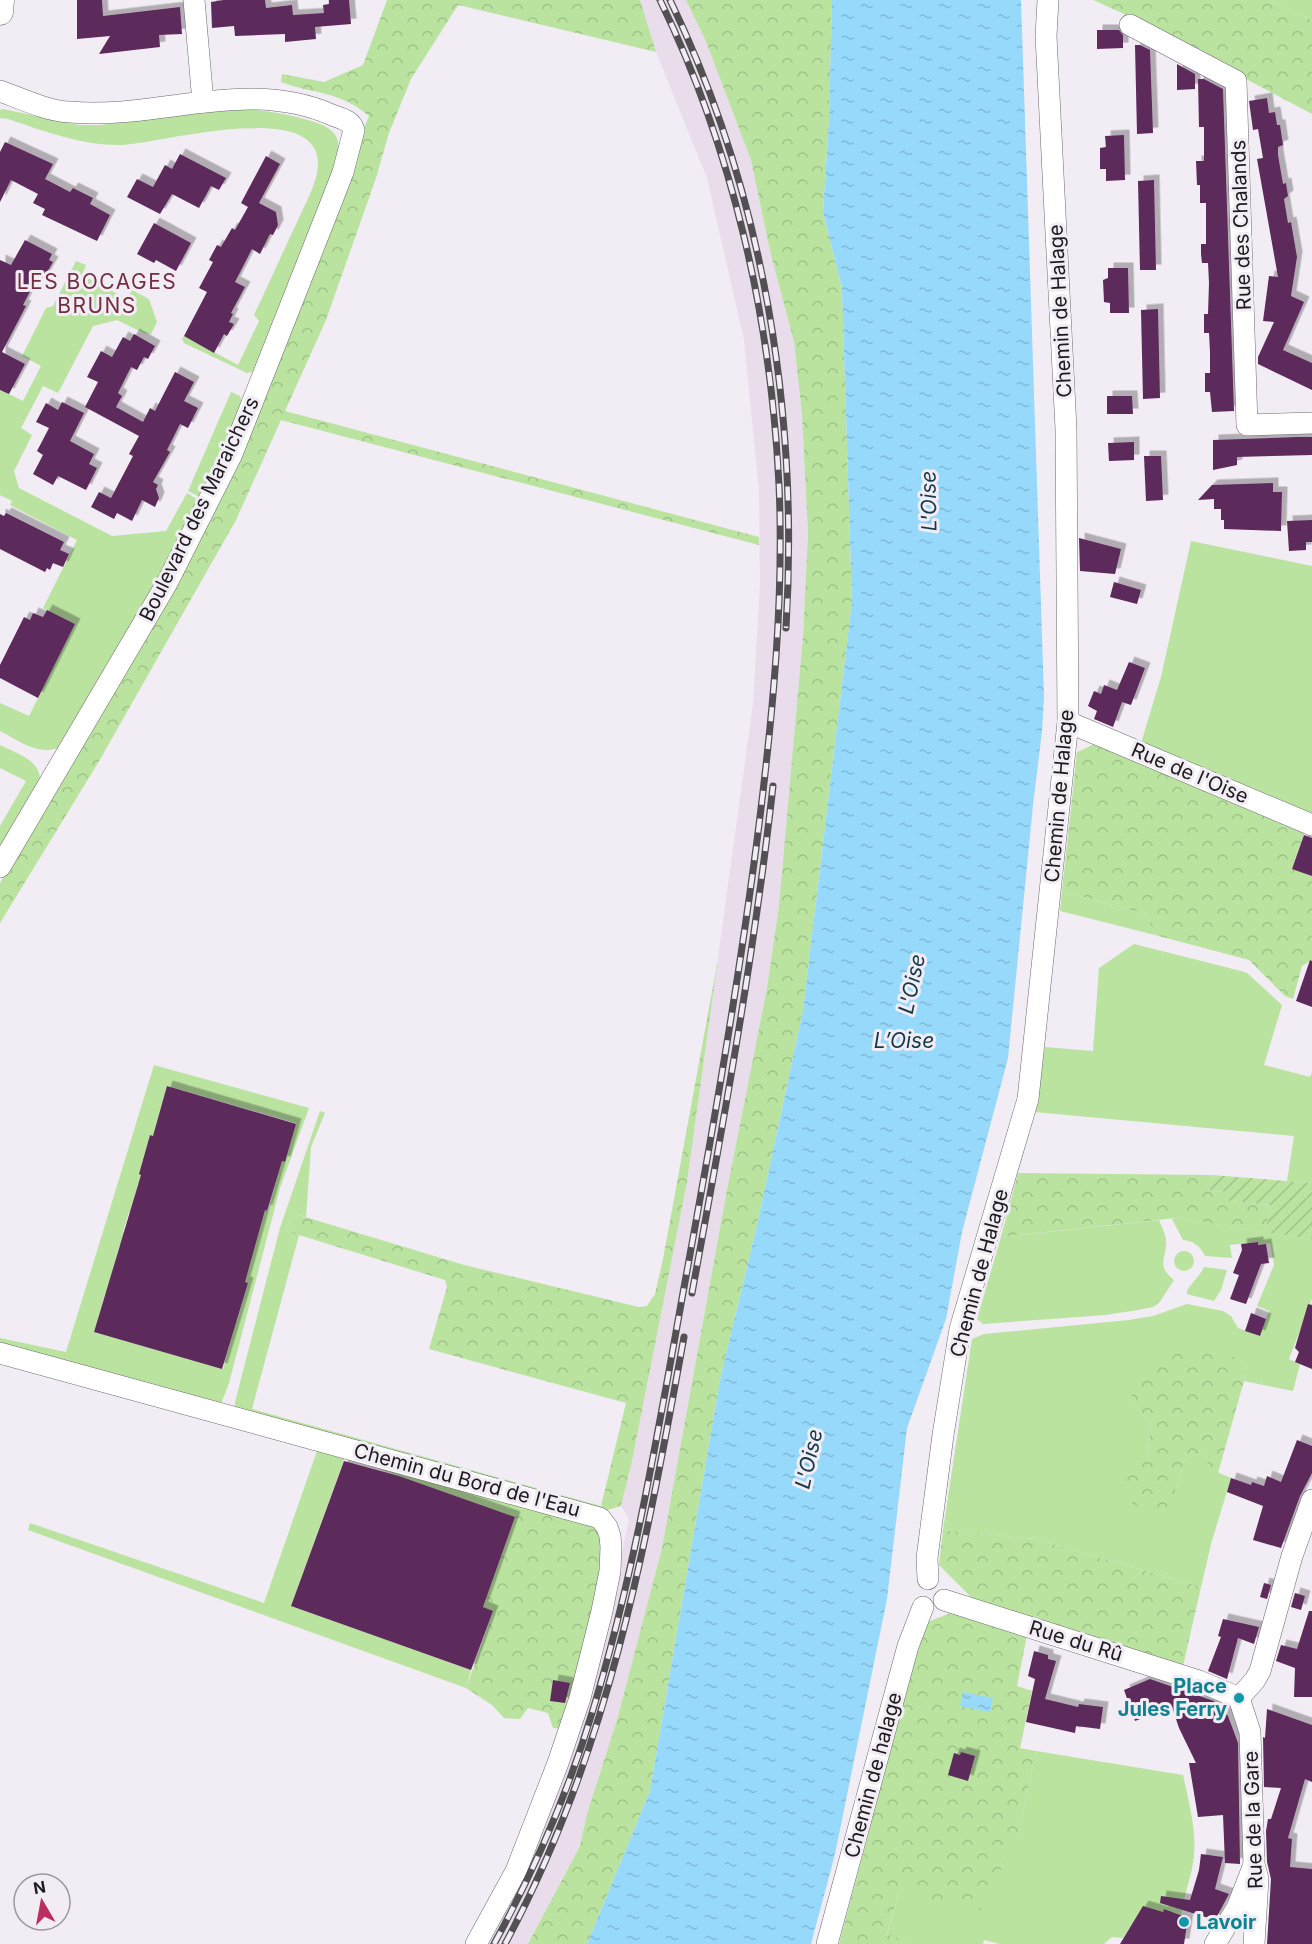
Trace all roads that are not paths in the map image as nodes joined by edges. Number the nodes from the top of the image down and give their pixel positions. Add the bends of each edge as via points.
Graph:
1 (1, 0) edge
2 (194, 0) edge
3 (1047, 0) edge
4 (0, 12) edge
5 (1130, 25) dead end
6 (0, 91) edge
7 (203, 102) junction
8 (1312, 423) edge
9 (1068, 722) junction
10 (1312, 825) edge
11 (0, 867) edge
12 (0, 1353) edge
13 (1312, 1500) edge
14 (928, 1579) junction
15 (944, 1600) junction
16 (923, 1607) junction
17 (1239, 1698) junction
18 (1254, 1864) junction
19 (476, 1944) edge
20 (828, 1944) edge
21 (1215, 1944) edge
22 (1254, 1944) edge

1 - 4 street
2 - 7 street
3 - 9 street, Chemin de Halage via 1066,429
5 - 8 street, Rue des Chalands via 1236,81 1247,424
6 - 7 street via 68,112 115,112
7 - 11 street, Boulevard des Maraichers via 259,97 290,101 348,122 354,130 343,172 232,454 167,583
9 - 10 street, Rue de l'Oise
9 - 14 street, Chemin de Halage via 1028,1099 960,1329 942,1435 927,1558
12 - 19 street, Chemin du Bord de l'Eau via 600,1518 610,1536 610,1571 580,1698 516,1871
13 - 17 street via 1260,1671
14 - 15 street via 941,1583 946,1591
14 - 16 street via 916,1589 916,1599
15 - 16 street via 938,1608
15 - 17 street, Rue du Rû via 1177,1673
16 - 20 street, Chemin de halage via 908,1646
17 - 18 street, Rue de la Gare via 1250,1732
18 - 21 street via 1237,1908
18 - 22 street, Rue de la Gare via 1258,1879

